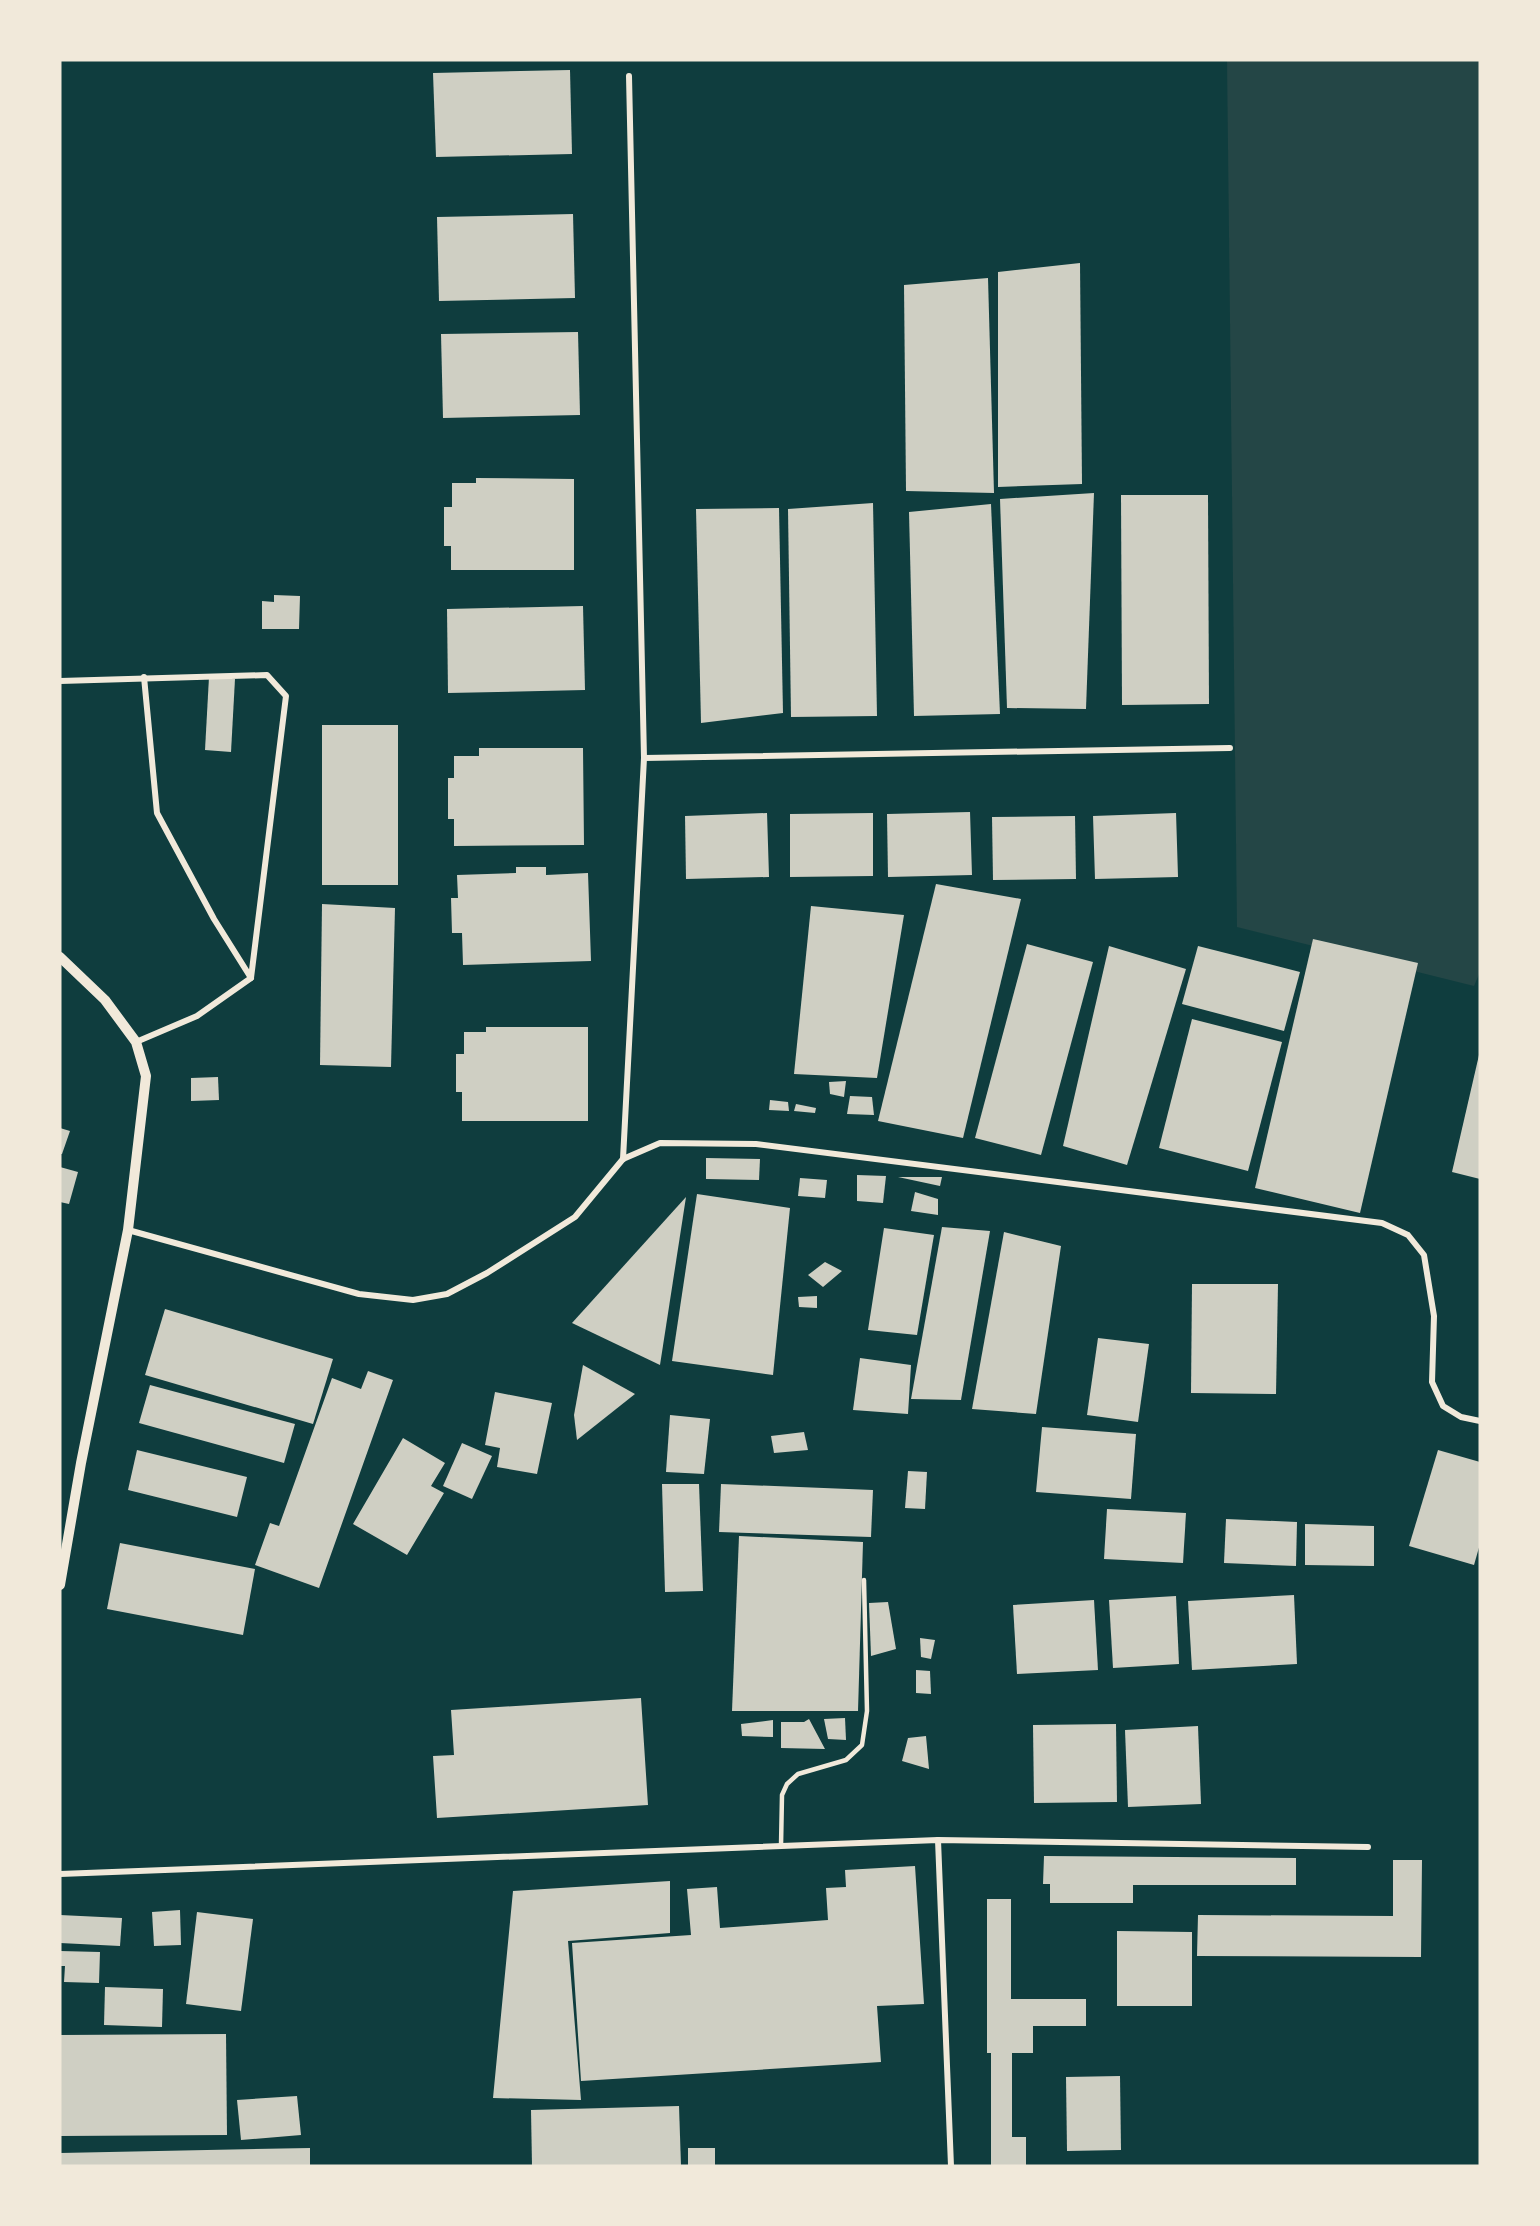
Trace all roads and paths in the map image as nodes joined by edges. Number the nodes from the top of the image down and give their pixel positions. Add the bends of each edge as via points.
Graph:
1 (629, 76) dead end
2 (144, 677) junction
3 (60, 681) edge
4 (1230, 748) dead end
5 (645, 758) junction
6 (60, 957) edge
7 (251, 978) junction
8 (136, 1042) junction
9 (623, 1160) junction
10 (128, 1230) junction
11 (1480, 1421) edge
12 (864, 1580) dead end
13 (60, 1585) edge
14 (938, 1840) junction
15 (781, 1846) junction
16 (1368, 1847) dead end
17 (60, 1874) edge
18 (951, 2166) edge

1 - 5 street
2 - 3 street
2 - 7 street via 157,813
2 - 7 street via 267,675 286,696
4 - 5 street
5 - 9 street
6 - 8 street via 105,1000
7 - 8 street via 197,1016
8 - 10 street via 146,1076
9 - 10 street via 575,1217 447,1294 413,1300 359,1294
9 - 11 street via 660,1143 756,1144 1382,1222 1408,1235 1424,1256 1434,1316 1432,1382 1443,1406 1461,1417
10 - 13 street
12 - 15 lane via 867,1711 862,1745 846,1761 798,1774 787,1784 782,1795
14 - 15 street
14 - 16 street
14 - 18 street
15 - 17 street

